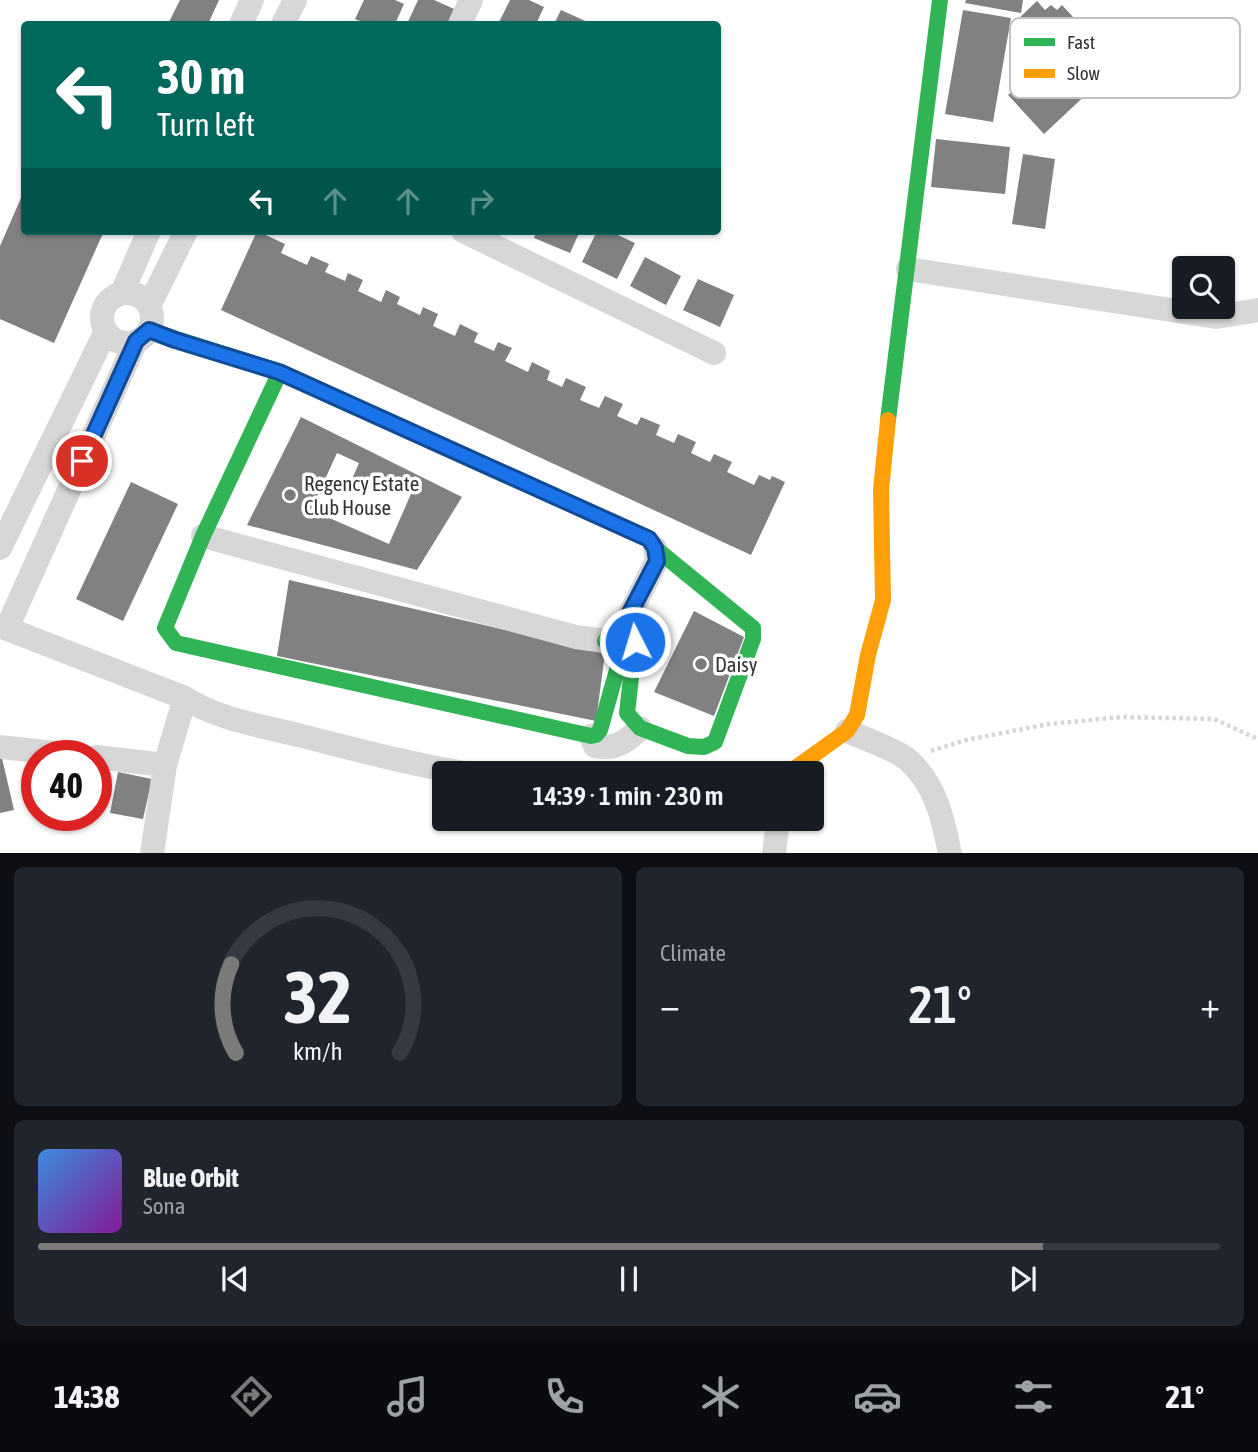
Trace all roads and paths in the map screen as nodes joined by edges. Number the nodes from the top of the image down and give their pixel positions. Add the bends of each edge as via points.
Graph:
1 (252, 0) edge
2 (295, 0) edge
3 (471, 0) edge
4 (940, 0) edge
5 (242, 21) edge
6 (284, 21) edge
7 (461, 21) edge
8 (147, 235) edge
9 (184, 235) edge
10 (482, 235) edge
11 (510, 241) edge
12 (908, 269) junction
13 (122, 293) junction
14 (1258, 310) edge
15 (145, 326) junction
16 (106, 331) junction
17 (714, 353) dead end
18 (279, 372) junction
19 (203, 536) junction
20 (0, 548) edge
21 (655, 548) junction
22 (630, 613) junction
23 (3, 627) edge
24 (606, 641) junction
25 (185, 698) junction
26 (640, 728) junction
27 (847, 731) junction
28 (591, 736) junction
29 (1258, 739) edge
30 (0, 747) edge
31 (21, 749) edge
32 (906, 758) junction
33 (112, 760) edge
34 (805, 761) edge
35 (164, 765) junction
36 (432, 768) edge
37 (777, 831) edge
38 (152, 853) edge
39 (774, 853) edge
40 (950, 853) edge

1 - 5 street
2 - 6 street
3 - 7 street
4 - 12 street
8 - 13 street
9 - 15 street
10 - 11 street
11 - 17 street
12 - 14 street via 1216,317
12 - 27 street via 881,490 883,600 857,715
13 - 15 street via 138,295
13 - 16 street via 104,307
15 - 16 street via 119,341
15 - 18 street via 175,340
15 - 23 street
16 - 20 street
18 - 19 street
18 - 21 street via 649,539
19 - 24 street via 576,637
19 - 28 street via 166,628 176,643
21 - 22 street via 657,561
21 - 26 street via 753,628 753,639 715,742 688,746
22 - 24 street via 621,632
22 - 26 street via 635,642 627,713
23 - 25 street
24 - 28 street via 619,663 600,730
25 - 35 street
25 - 36 street via 242,721
26 - 28 street via 617,745 595,746
27 - 32 street
27 - 34 street
29 - 32 path via 1214,719 1122,717 1049,724 965,740
30 - 31 street
32 - 40 street via 927,782 941,810
33 - 35 street
35 - 38 street
37 - 39 street

